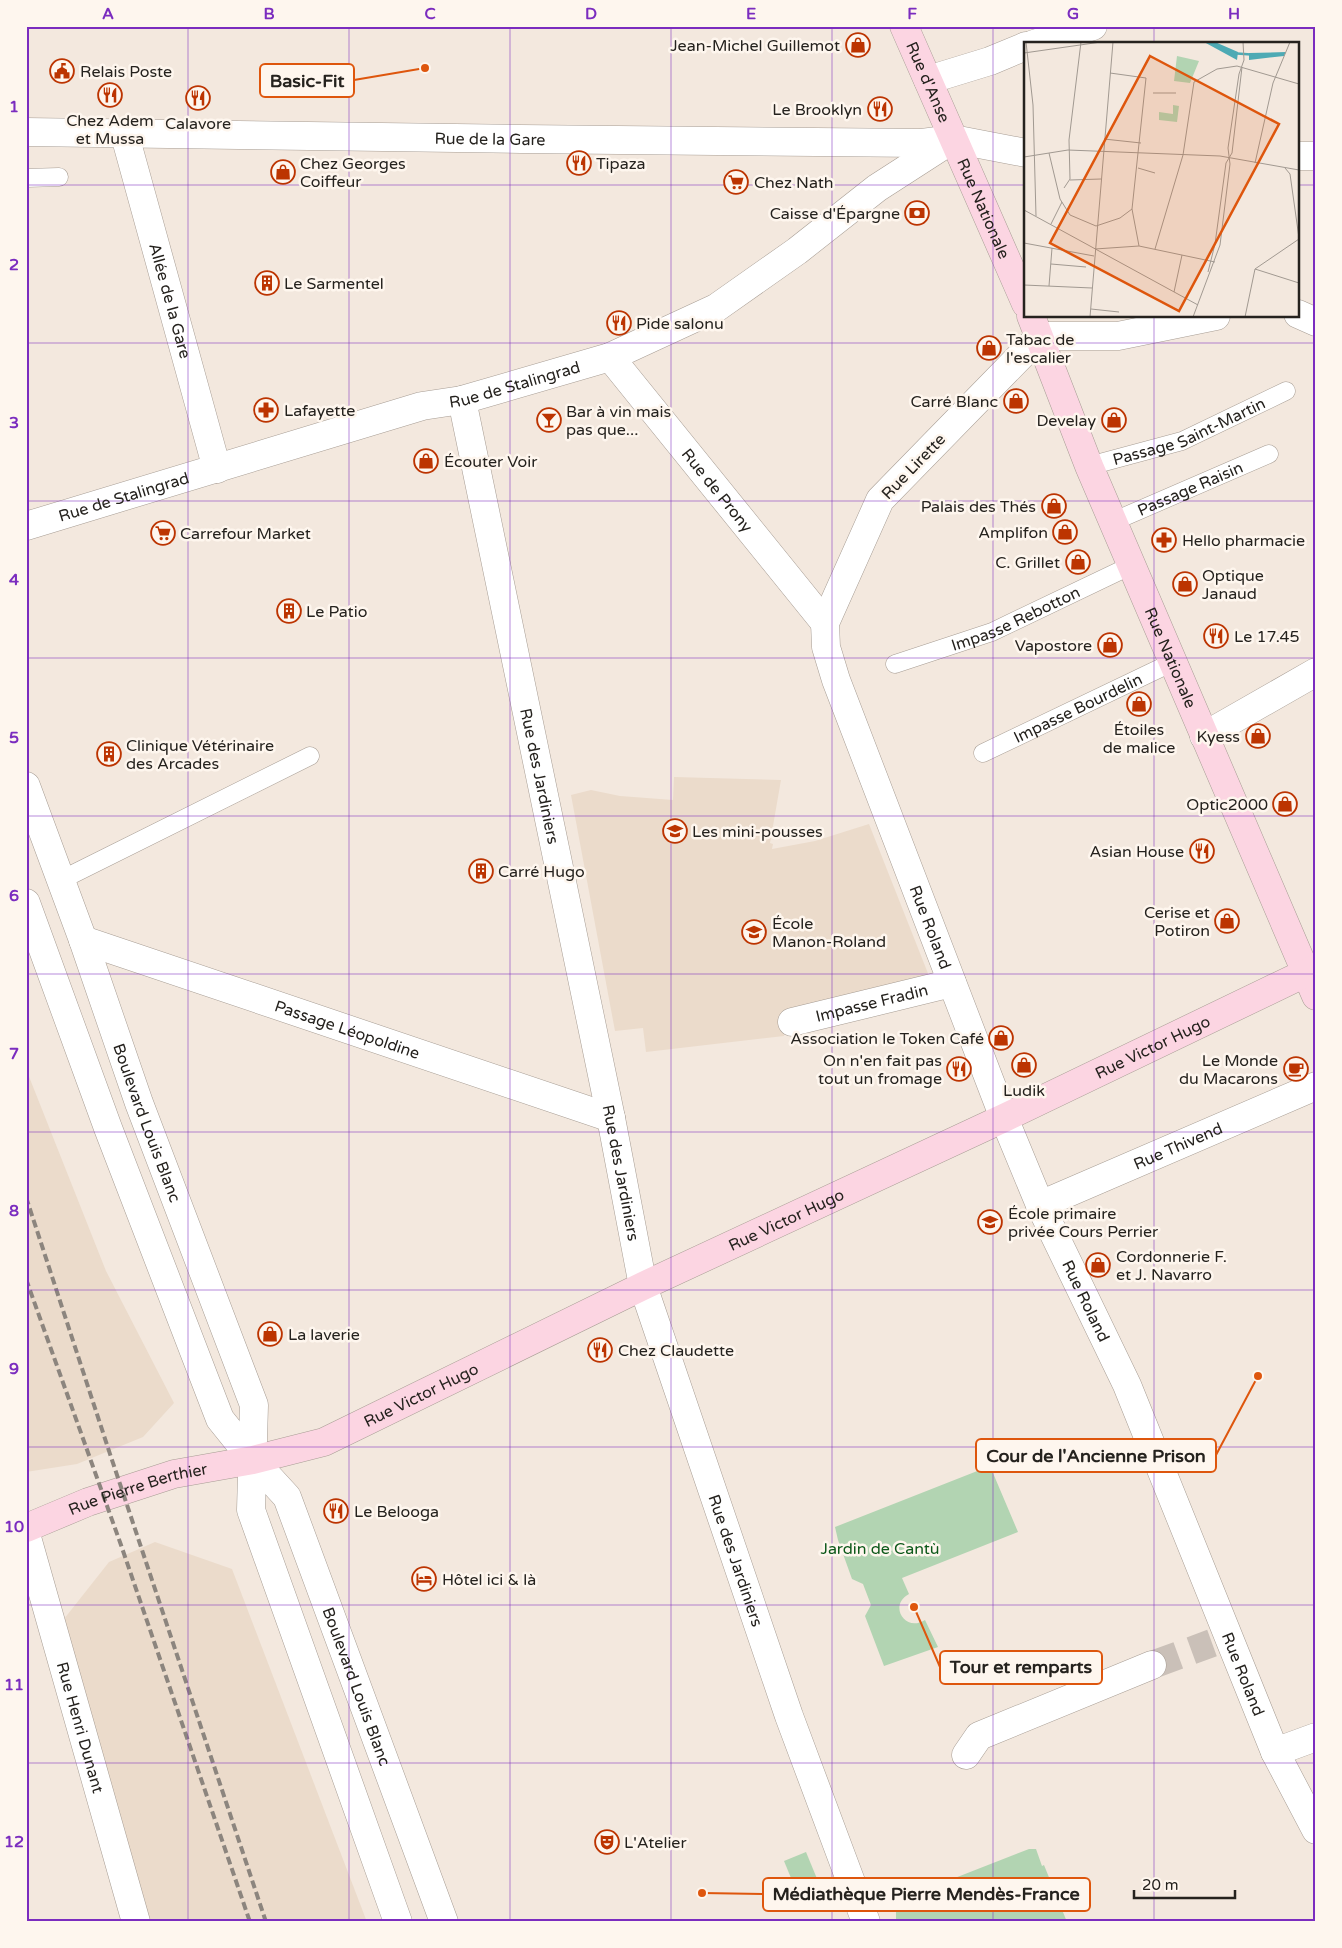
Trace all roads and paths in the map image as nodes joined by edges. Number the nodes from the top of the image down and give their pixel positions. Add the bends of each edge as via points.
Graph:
1 (904, 26) edge
2 (1093, 26) edge
3 (1041, 42) edge
4 (1024, 47) edge
5 (928, 80) junction
6 (26, 132) edge
7 (124, 132) junction
8 (953, 139) junction
9 (1024, 153) edge
10 (1300, 156) edge
11 (1316, 156) edge
12 (59, 177) dead end
13 (26, 178) edge
14 (1024, 299) edge
15 (1300, 315) edge
16 (1206, 318) edge
17 (1316, 322) edge
18 (1036, 326) edge
19 (610, 357) junction
20 (1286, 391) dead end
21 (462, 400) junction
22 (1268, 454) dead end
23 (1089, 466) junction
24 (217, 469) junction
25 (1112, 522) junction
26 (26, 526) edge
27 (1132, 565) junction
28 (825, 623) junction
29 (1173, 662) junction
30 (895, 664) dead end
31 (1316, 672) edge
32 (1204, 736) junction
33 (983, 754) dead end
34 (310, 756) dead end
35 (26, 786) edge
36 (61, 880) junction
37 (26, 903) edge
38 (82, 940) junction
39 (1313, 979) edge
40 (952, 983) junction
41 (792, 1022) dead end
42 (1316, 1086) edge
43 (611, 1118) junction
44 (1004, 1118) junction
45 (1040, 1204) junction
46 (643, 1286) junction
47 (253, 1460) junction
48 (26, 1528) edge
49 (26, 1534) edge
50 (1152, 1665) tunnel mouth
51 (1316, 1737) edge
52 (1275, 1752) junction
53 (966, 1755) dead end
54 (1316, 1830) edge
55 (136, 1922) edge
56 (398, 1922) edge
57 (444, 1922) edge
58 (866, 1922) edge

1 - 5 street, Rue d'Anse
2 - 3 street
4 - 5 street
5 - 8 street, Rue d'Anse
6 - 7 street, Rue de la Gare
7 - 8 street, Rue de la Gare via 684,141 922,143
7 - 24 street, Allée de la Gare
8 - 9 street, Rue de la Gare
8 - 14 street, Rue Nationale
8 - 19 street, Rue de Stalingrad via 876,188 798,251 716,308
10 - 11 street
12 - 13 lane
15 - 17 street
16 - 18 street via 1118,336
18 - 23 street, Rue Nationale
18 - 28 street, Rue Lirette via 880,500
19 - 21 street, Rue de Stalingrad
19 - 28 street, Rue de Prony
20 - 23 lane, Passage Saint-Martin via 1182,441
21 - 24 street, Rue de Stalingrad via 422,406
21 - 43 street, Rue des Jardiniers
22 - 25 lane, Passage Raisin
23 - 25 street, Rue Nationale
24 - 26 street, Rue de Stalingrad
25 - 27 street, Rue Nationale
27 - 29 street, Rue Nationale
27 - 30 lane, Impasse Rebotton via 992,632
28 - 40 street, Rue Roland via 826,647 836,680
29 - 32 street, Rue Nationale
29 - 33 lane, Impasse Bourdelin
31 - 32 street
32 - 39 street, Rue Nationale
34 - 36 lane
35 - 36 street, Boulevard Louis Blanc
36 - 38 street, Boulevard Louis Blanc
37 - 47 street, Boulevard Louis Blanc via 220,1419
38 - 43 street, Passage Léopoldine
38 - 47 street, Boulevard Louis Blanc via 138,1103 254,1405
39 - 44 street, Rue Victor Hugo
40 - 41 street, Impasse Fradin
40 - 44 street, Rue Roland
42 - 45 street, Rue Thivend
43 - 46 street, Rue des Jardiniers
44 - 45 street, Rue Roland
44 - 46 street, Rue Victor Hugo
45 - 52 street, Rue Roland via 1127,1385 1220,1640
46 - 47 street, Rue Victor Hugo via 333,1438
46 - 58 street, Rue des Jardiniers via 789,1716
47 - 48 street, Rue Pierre Berthier via 174,1474 88,1502
47 - 56 street, Boulevard Louis Blanc via 251,1510
47 - 57 street, Boulevard Louis Blanc via 287,1497
49 - 55 street, Rue Henri Dunant
50 - 53 street via 980,1736
51 - 52 street
52 - 54 street, Rue Roland

